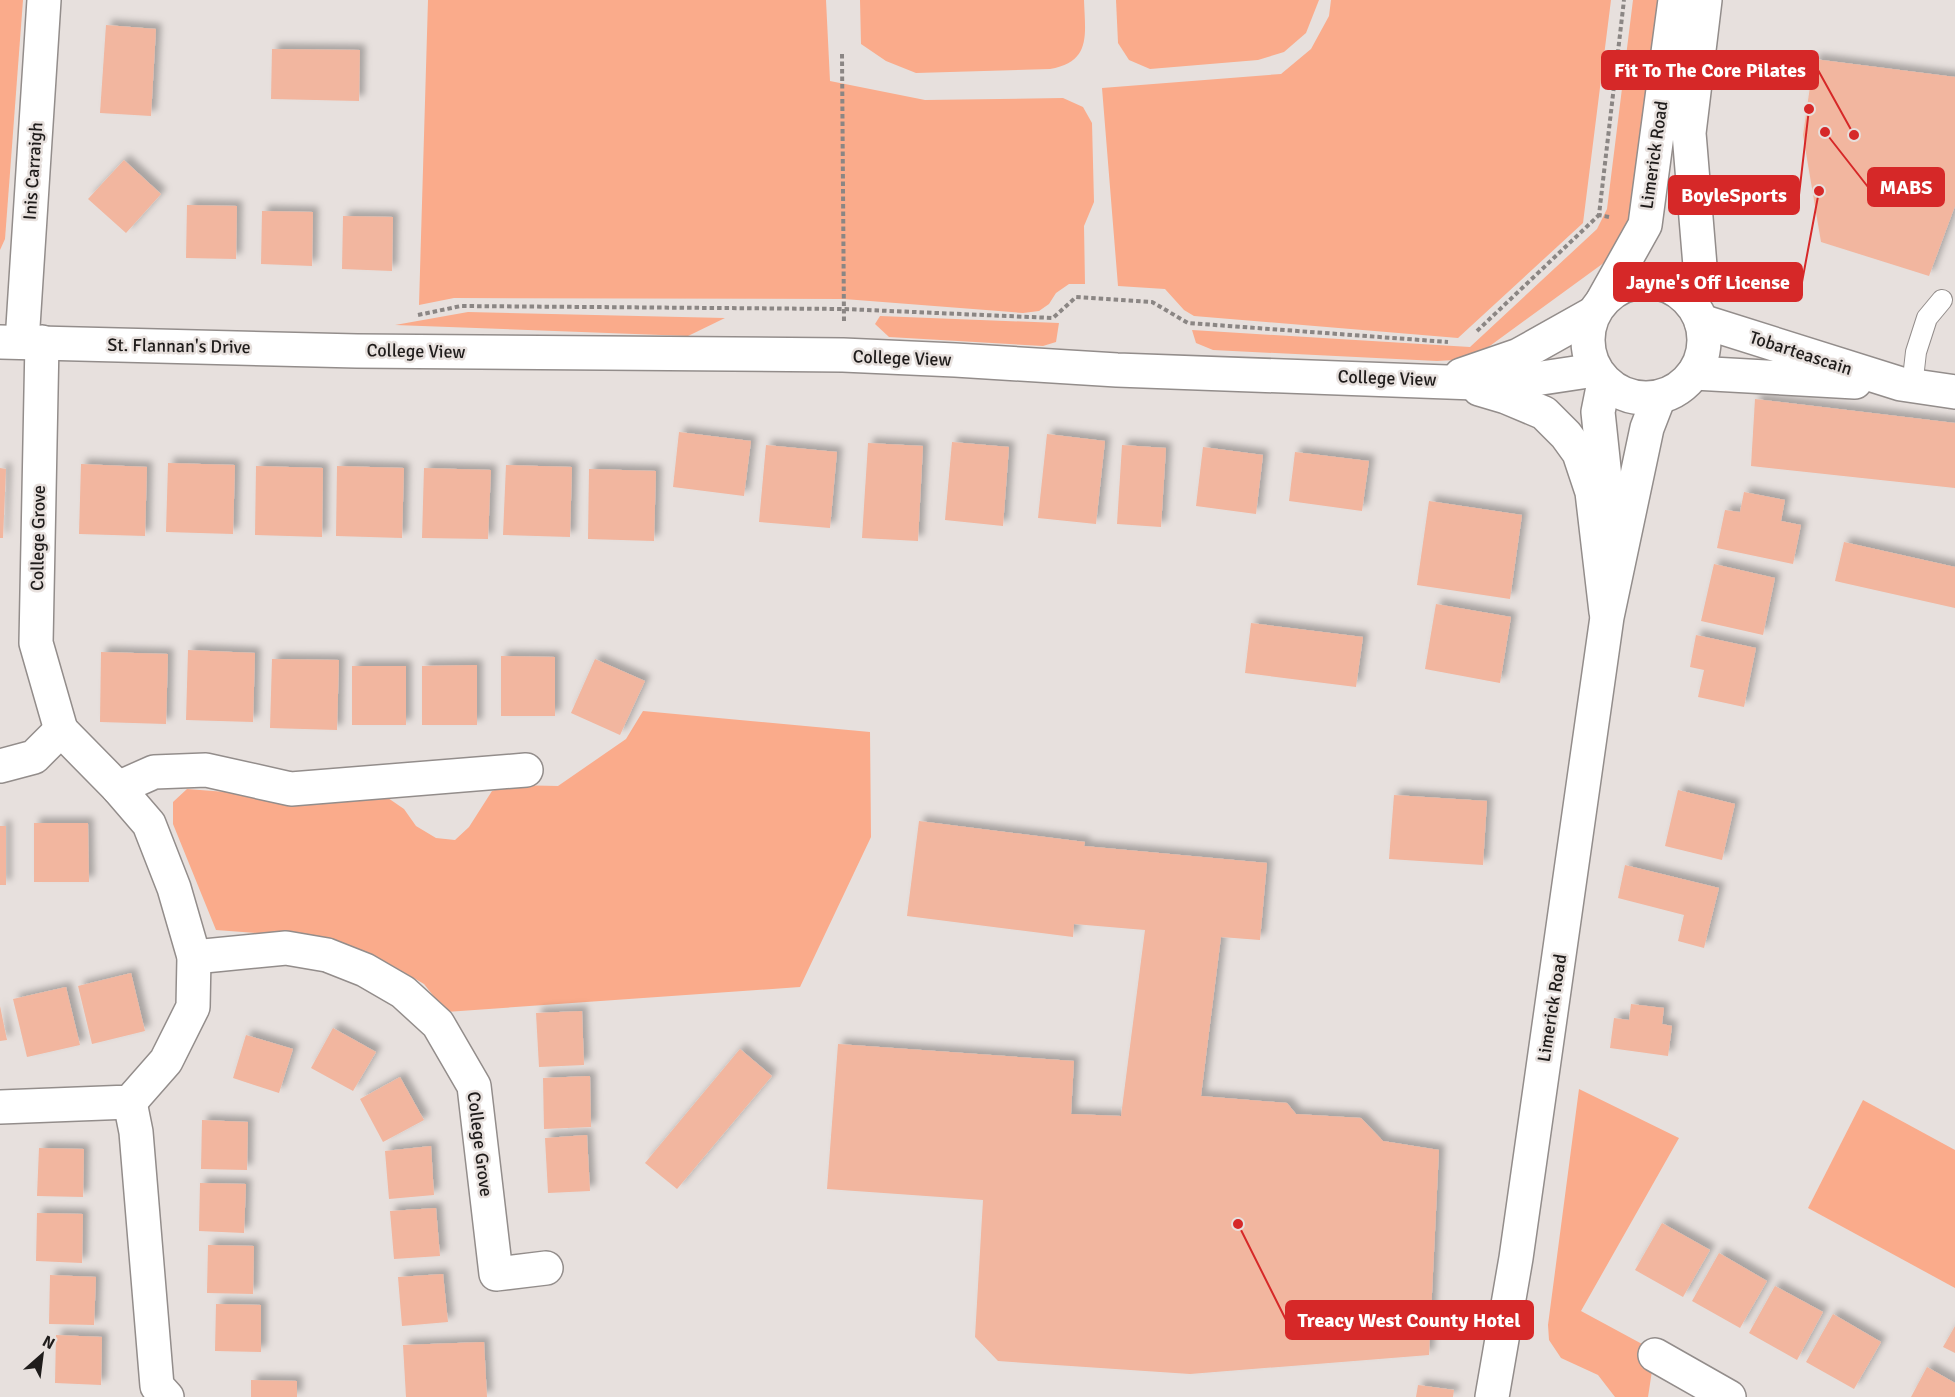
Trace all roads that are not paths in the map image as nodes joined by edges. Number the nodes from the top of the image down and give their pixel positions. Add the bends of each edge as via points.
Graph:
1 (44, 0) edge
2 (1675, 0) edge
3 (1705, 0) edge
4 (1942, 300) dead end
5 (1598, 306) junction
6 (1696, 312) junction
7 (21, 342) edge
8 (357, 351) joint
9 (1694, 373) junction
10 (1599, 376) junction
11 (1446, 380) junction
12 (1907, 385) junction
13 (1955, 392) edge
14 (1659, 398) junction
15 (1607, 617) junction
16 (62, 730) junction
17 (0, 766) edge
18 (526, 770) dead end
19 (118, 788) junction
20 (194, 957) junction
21 (130, 1102) junction
22 (0, 1107) edge
23 (546, 1268) dead end
24 (1655, 1355) dead end
25 (168, 1397) edge
26 (1492, 1397) edge
27 (1729, 1397) edge

1 - 7 street, Inis Carraigh
2 - 5 street, Limerick Road via 1645,225
3 - 6 street, Limerick Road via 1689,133 1701,278
4 - 12 lane via 1927,318
5 - 6 street via 1630,283 1653,282 1675,289
5 - 10 street via 1587,348
5 - 11 street, College View via 1519,355
6 - 9 street via 1704,348
6 - 12 street, Tobarteascain
7 - 8 street, St. Flannan's Drive
7 - 16 street, College Grove via 36,643
8 - 11 street, College View via 843,355 1117,370
9 - 12 street, Tobarteascain
9 - 14 street via 1676,391
10 - 11 street, College View via 1502,384
10 - 14 street via 1632,397
10 - 15 street, Limerick Road via 1598,412 1608,506
11 - 15 street, College View via 1506,397 1544,413 1579,453 1592,492
12 - 13 street, Tobarteascain
14 - 15 street, Limerick Road via 1647,428
15 - 26 street, Limerick Road via 1516,1258
16 - 17 street via 34,757
16 - 19 street, College Grove
18 - 19 street via 291,789 206,770 153,772
19 - 20 street, College Grove via 148,824 174,888
20 - 21 street, College Grove via 193,1007 166,1061
20 - 23 street, College Grove via 286,948 327,955 404,992 438,1024 474,1086 496,1274
21 - 22 street
21 - 25 street via 136,1132 157,1386
24 - 27 street

